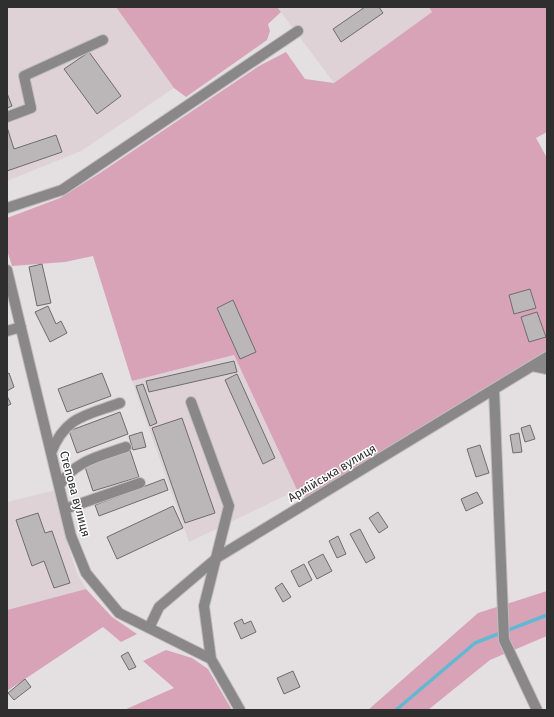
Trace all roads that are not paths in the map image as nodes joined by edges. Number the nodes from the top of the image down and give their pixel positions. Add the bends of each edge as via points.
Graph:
1 (298, 31) dead end
2 (103, 40) dead end
3 (7, 117) edge
4 (7, 208) edge
5 (7, 270) edge
6 (10, 295) edge
7 (21, 327) junction
8 (7, 331) edge
9 (547, 357) edge
10 (532, 366) junction
11 (547, 369) edge
12 (494, 389) junction
13 (191, 402) dead end
14 (120, 403) dead end
15 (126, 447) dead end
16 (51, 453) junction
17 (140, 482) dead end
18 (59, 486) junction
19 (65, 509) junction
20 (218, 557) junction
21 (149, 628) junction
22 (211, 659) junction
23 (240, 710) edge
24 (537, 710) edge

1 - 4 street via 62,190
2 - 3 street via 24,76 31,108
5 - 6 street, Степова вулиця
6 - 7 street, Степова вулиця
7 - 8 street
7 - 16 street, Степова вулиця
9 - 10 street, Армійська вулиця
10 - 11 street
10 - 12 street, Армійська вулиця
12 - 20 street, Армійська вулиця
12 - 24 street via 504,640
13 - 20 street via 229,506
14 - 16 street via 73,421 59,436
15 - 18 street via 82,463 70,471
16 - 18 street, Степова вулиця
17 - 19 street
18 - 19 street, Степова вулиця
19 - 21 street, Степова вулиця via 71,536 86,573 118,612
20 - 21 street, Армійська вулиця via 159,607
20 - 22 street via 204,606
21 - 22 street, Степова вулиця
22 - 23 street

